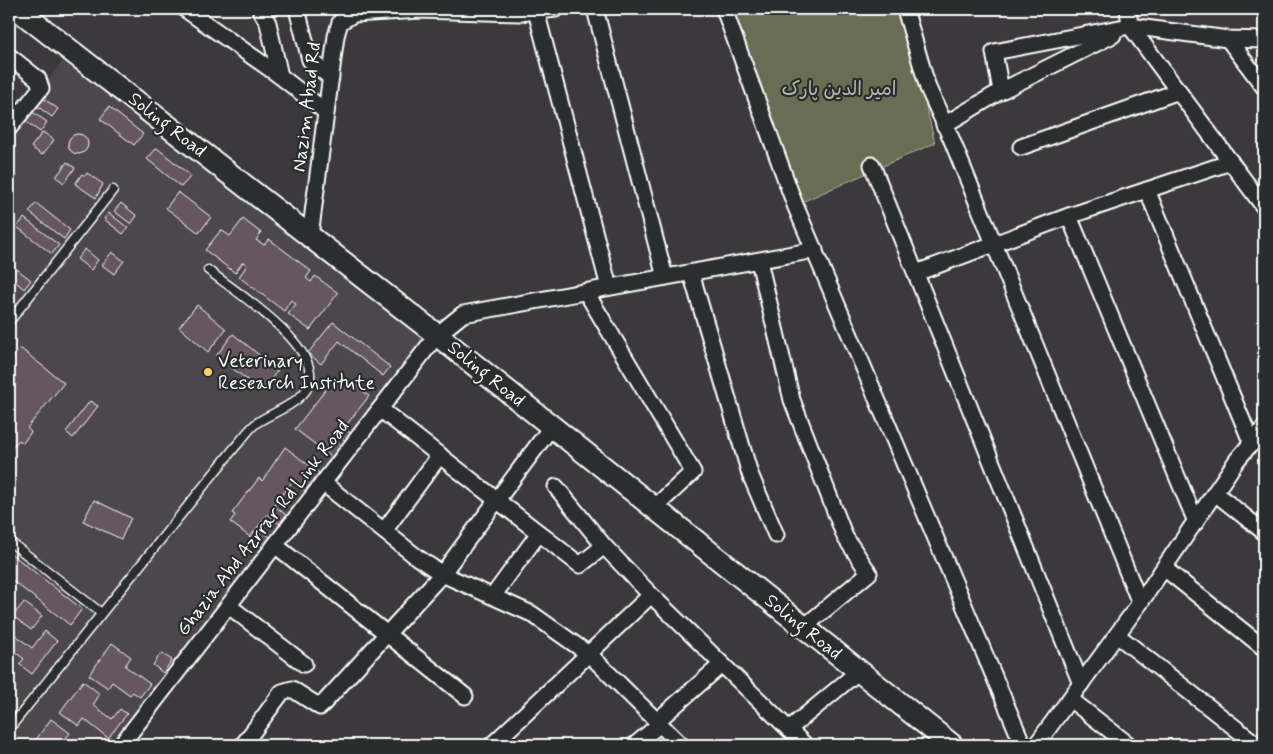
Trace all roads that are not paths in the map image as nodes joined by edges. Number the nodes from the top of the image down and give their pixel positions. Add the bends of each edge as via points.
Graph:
1 (17, 9) edge
2 (185, 9) edge
3 (260, 9) edge
4 (297, 9) edge
5 (556, 9) edge
6 (595, 9) edge
7 (724, 9) edge
8 (904, 9) edge
9 (1128, 9) edge
10 (464, 10) edge
11 (536, 11) junction
12 (353, 12) edge
13 (1130, 26) junction
14 (1228, 39) junction
15 (1264, 40) edge
16 (9, 56) edge
17 (280, 76) junction
18 (331, 78) junction
19 (1264, 87) edge
20 (1002, 91) junction
21 (1179, 91) junction
22 (326, 112) junction
23 (944, 125) junction
24 (9, 128) edge
25 (1021, 148) dead end
26 (1232, 162) junction
27 (872, 165) dead end
28 (113, 190) dead end
29 (1147, 190) junction
30 (1264, 207) edge
31 (1069, 216) junction
32 (310, 236) junction
33 (994, 244) junction
34 (814, 250) junction
35 (759, 260) junction
36 (208, 270) dead end
37 (691, 273) junction
38 (916, 273) junction
39 (665, 277) junction
40 (609, 288) junction
41 (586, 292) junction
42 (9, 322) edge
43 (437, 334) junction
44 (380, 409) junction
45 (552, 426) junction
46 (1264, 428) edge
47 (1252, 444) junction
48 (440, 455) junction
49 (323, 482) junction
50 (556, 487) dead end
51 (1215, 493) junction
52 (497, 500) junction
53 (654, 508) junction
54 (1196, 522) junction
55 (384, 531) junction
56 (1264, 532) edge
57 (539, 533) junction
58 (776, 535) dead end
59 (9, 541) edge
60 (275, 545) junction
61 (604, 546) junction
62 (1164, 568) junction
63 (442, 574) junction
64 (651, 595) junction
65 (493, 596) junction
66 (1140, 603) junction
67 (229, 606) junction
68 (100, 612) junction
69 (804, 628) junction
70 (388, 633) junction
71 (1117, 635) junction
72 (1264, 648) edge
73 (590, 655) junction
74 (304, 664) dead end
75 (721, 665) junction
76 (859, 671) junction
77 (1081, 684) junction
78 (465, 696) dead end
79 (1070, 699) junction
80 (658, 723) junction
81 (9, 728) edge
82 (789, 729) junction
83 (800, 744) edge
84 (121, 745) edge
85 (243, 745) edge
86 (492, 745) edge
87 (635, 745) edge
88 (681, 745) edge
89 (952, 745) edge
90 (1023, 745) edge
91 (1036, 745) edge
92 (1129, 745) edge
93 (1257, 745) edge

1 - 32 street, Soling Road
2 - 17 street
3 - 17 street via 268,23
4 - 18 street via 310,60
5 - 11 street, Nazim Abad Rd
6 - 39 street
7 - 34 street
8 - 23 street via 928,88
9 - 13 street
10 - 11 street, Nazim Abad Rd
10 - 12 street, Nazim Abad Rd
11 - 40 street
12 - 18 street, Nazim Abad Rd via 340,22
13 - 14 street
13 - 20 street
13 - 20 street via 994,52
13 - 21 street
14 - 15 street
14 - 19 street
16 - 24 street via 38,79 41,88
17 - 22 street
18 - 22 street, Nazim Abad Rd
20 - 23 street
21 - 25 street
21 - 26 street
22 - 32 street, Nazim Abad Rd
23 - 33 street
26 - 29 street
26 - 30 street
27 - 38 street
28 - 42 lane
29 - 31 street
29 - 47 street
31 - 33 street
31 - 54 street
32 - 43 street, Soling Road
33 - 38 street
33 - 66 street
34 - 35 street, Ghazia Abd Azrrar Rd Link Road
34 - 90 street
35 - 37 street, Ghazia Abd Azrrar Rd Link Road
35 - 69 street via 792,400 845,537 869,573
36 - 68 lane via 285,331 307,360 311,373 309,384 303,394 256,423
37 - 39 street, Ghazia Abd Azrrar Rd Link Road
37 - 58 street via 750,474
38 - 77 street
39 - 40 street, Ghazia Abd Azrrar Rd Link Road
40 - 41 street, Ghazia Abd Azrrar Rd Link Road
41 - 43 street, Ghazia Abd Azrrar Rd Link Road via 463,314
41 - 53 street via 693,472
43 - 44 street, Ghazia Abd Azrrar Rd Link Road
43 - 45 street, Soling Road
44 - 48 street
44 - 49 street, Ghazia Abd Azrrar Rd Link Road
45 - 52 street
45 - 53 street, Soling Road
46 - 47 street
47 - 51 street
48 - 52 street
48 - 55 street
49 - 55 street
49 - 60 street, Ghazia Abd Azrrar Rd Link Road
50 - 61 street
51 - 54 street
51 - 56 street
52 - 57 street
52 - 63 street
53 - 69 street, Soling Road
54 - 62 street
55 - 63 street
57 - 61 street via 580,566
57 - 65 street
59 - 68 lane
60 - 67 street, Ghazia Abd Azrrar Rd Link Road
60 - 70 street
61 - 64 street
62 - 66 street
62 - 72 street
63 - 65 street
63 - 70 street
64 - 73 street
64 - 75 street
65 - 73 street via 532,614
66 - 71 street
67 - 74 street
67 - 84 street, Ghazia Abd Azrrar Rd Link Road
68 - 81 lane
69 - 76 street, Soling Road
70 - 78 street
70 - 85 street via 320,707 292,688 282,692
71 - 77 street
71 - 93 street
73 - 80 street
73 - 86 street
75 - 80 street
75 - 82 street
76 - 82 street
76 - 89 street, Soling Road
77 - 79 street
79 - 91 street
79 - 92 street
80 - 87 street
80 - 88 street
82 - 83 street

